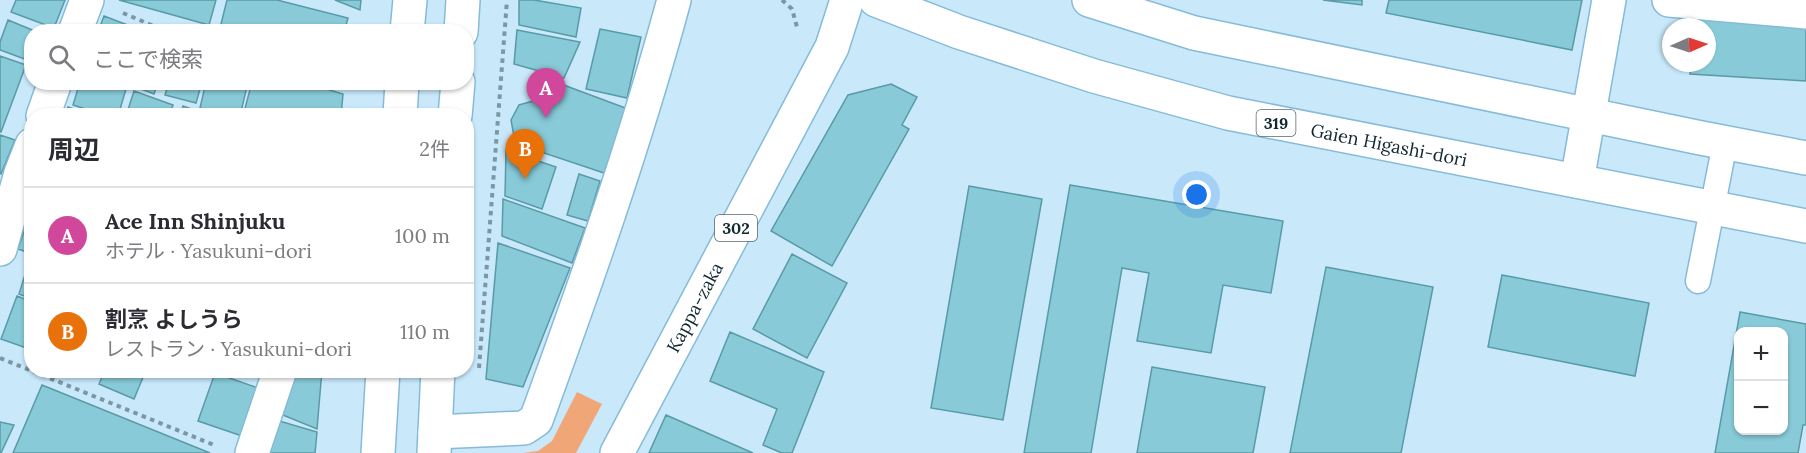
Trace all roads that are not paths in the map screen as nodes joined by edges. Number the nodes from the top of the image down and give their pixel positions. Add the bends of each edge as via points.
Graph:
1 (410, 0) edge
2 (464, 0) edge
3 (674, 0) edge
4 (847, 0) edge
5 (876, 0) edge
6 (1089, 0) edge
7 (1609, 0) edge
8 (1669, 0) edge
9 (100, 4) edge
10 (1806, 12) edge
11 (82, 24) edge
12 (408, 24) edge
13 (462, 24) edge
14 (52, 90) edge
15 (402, 90) edge
16 (457, 90) edge
17 (46, 108) edge
18 (400, 108) edge
19 (456, 108) edge
20 (1588, 115) junction
21 (1724, 143) junction
22 (1806, 158) edge
23 (24, 165) edge
24 (1576, 182) junction
25 (1711, 208) junction
26 (1806, 226) edge
27 (0, 249) edge
28 (1698, 281) dead end
29 (276, 378) edge
30 (383, 378) edge
31 (438, 378) edge
32 (435, 442) edge
33 (238, 451) edge
34 (378, 453) edge
35 (616, 453) edge

1 - 12 main road
2 - 13 main road
3 - 32 main road via 612,207 536,420 524,428 478,430
4 - 35 main road, Kappa-zaka / 302 via 832,47
5 - 24 main road, Gaien Higashi-dori / 319 via 1094,76 1228,113
6 - 20 main road via 1194,33
7 - 20 main road
8 - 10 main road
9 - 11 main road
14 - 17 main road
15 - 18 main road
16 - 19 main road
20 - 21 main road
20 - 24 main road
21 - 22 main road
21 - 25 lane
23 - 27 main road
24 - 25 main road, Gaien Higashi-dori / 319
25 - 26 main road, Gaien Higashi-dori / 319
25 - 28 lane
29 - 33 main road
30 - 34 main road
31 - 32 main road

